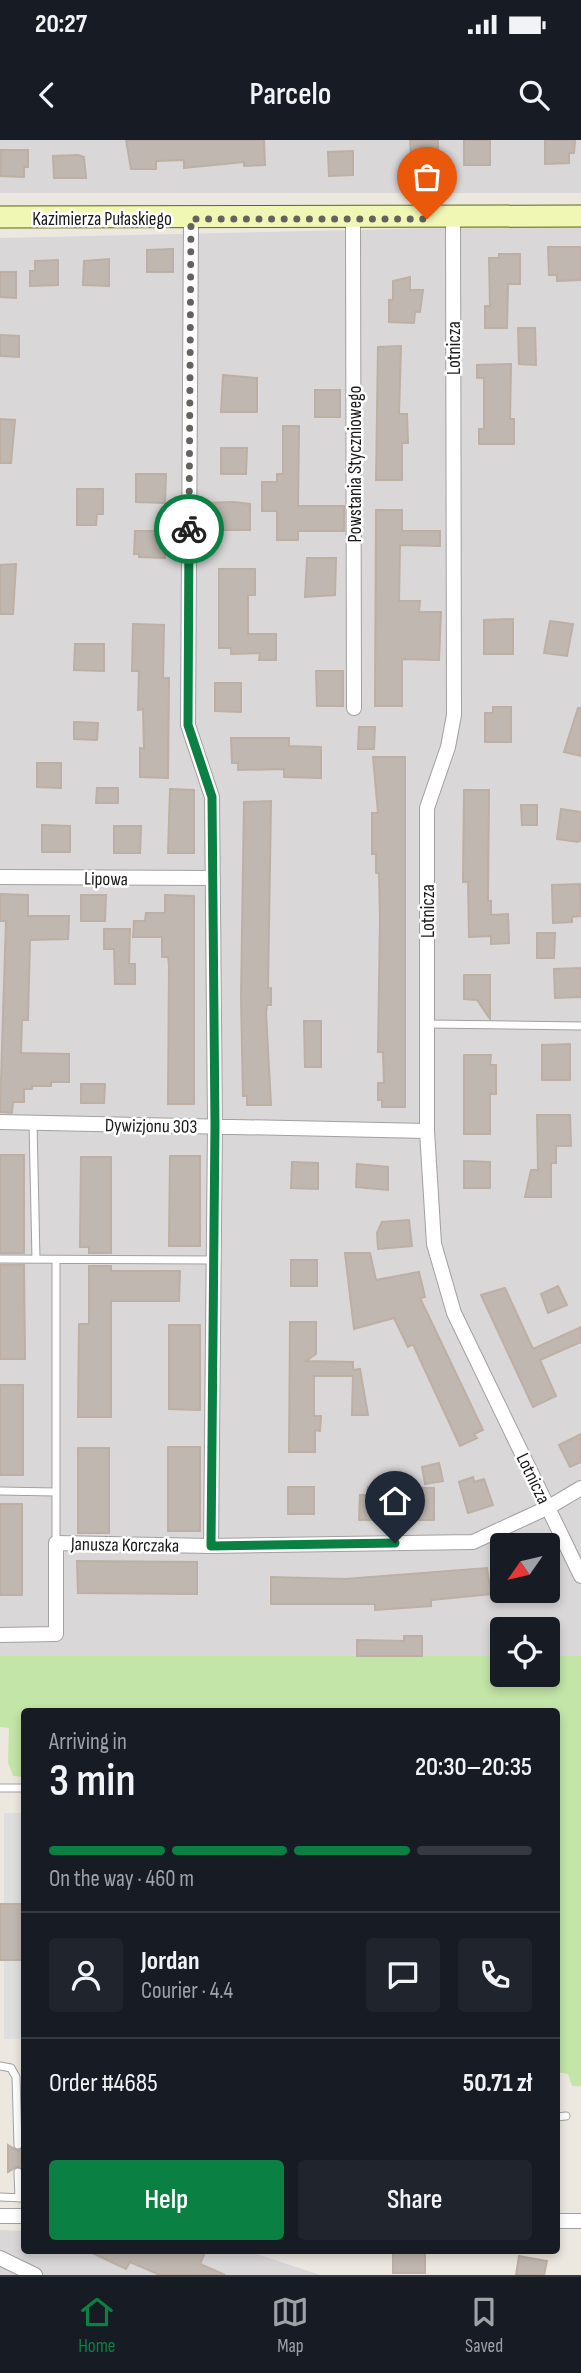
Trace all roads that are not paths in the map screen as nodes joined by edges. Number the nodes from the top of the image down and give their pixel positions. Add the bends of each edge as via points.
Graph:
1 (581, 216) edge
2 (0, 217) edge
3 (191, 219) junction
4 (353, 219) junction
5 (453, 219) junction
6 (354, 708) dead end
7 (0, 877) edge
8 (213, 878) junction
9 (427, 1024) junction
10 (581, 1026) edge
11 (0, 1122) edge
12 (33, 1123) junction
13 (215, 1125) junction
14 (427, 1131) junction
15 (0, 1258) edge
16 (36, 1259) junction
17 (56, 1260) junction
18 (214, 1260) junction
19 (581, 1488) edge
20 (0, 1491) edge
21 (55, 1492) junction
22 (549, 1507) junction
23 (56, 1543) junction
24 (211, 1546) junction
25 (581, 1576) edge
26 (0, 1635) edge
27 (0, 1788) edge
28 (21, 1788) edge
29 (0, 2066) edge
30 (566, 2116) dead end
31 (560, 2117) edge
32 (18, 2145) dead end
33 (18, 2172) dead end
34 (21, 2191) edge
35 (0, 2197) edge
36 (21, 2197) edge
37 (0, 2216) edge
38 (21, 2216) edge
39 (560, 2221) edge
40 (581, 2221) edge
41 (0, 2258) edge
42 (35, 2275) edge

1 - 5 main road, Kazimierza Pułaskiego
2 - 3 main road, Kazimierza Pułaskiego
3 - 4 main road, Kazimierza Pułaskiego
3 - 8 street via 188,725 212,797
4 - 5 main road, Kazimierza Pułaskiego
4 - 6 street, Powstania Styczniowego
5 - 9 street, Lotnicza via 454,715 449,747 427,808
7 - 8 street, Lipowa
8 - 13 street
9 - 10 lane
9 - 14 street, Lotnicza
11 - 12 street, Dywizjonu 303
12 - 13 street, Dywizjonu 303
12 - 16 lane
13 - 14 street, Dywizjonu 303
13 - 18 street
14 - 22 street, Lotnicza via 433,1244 454,1313
15 - 16 lane
16 - 17 lane
17 - 18 lane
17 - 21 lane
18 - 24 street
19 - 22 street, Janusza Korczaka
20 - 21 lane
21 - 23 lane
22 - 24 street, Janusza Korczaka via 473,1542
22 - 25 street, Lotnicza
23 - 24 street, Janusza Korczaka
23 - 26 street, Janusza Korczaka via 56,1634
27 - 28 lane
29 - 32 lane via 11,2068 16,2077
30 - 31 lane
33 - 34 lane
35 - 36 lane
37 - 38 street
39 - 40 street
41 - 42 street

